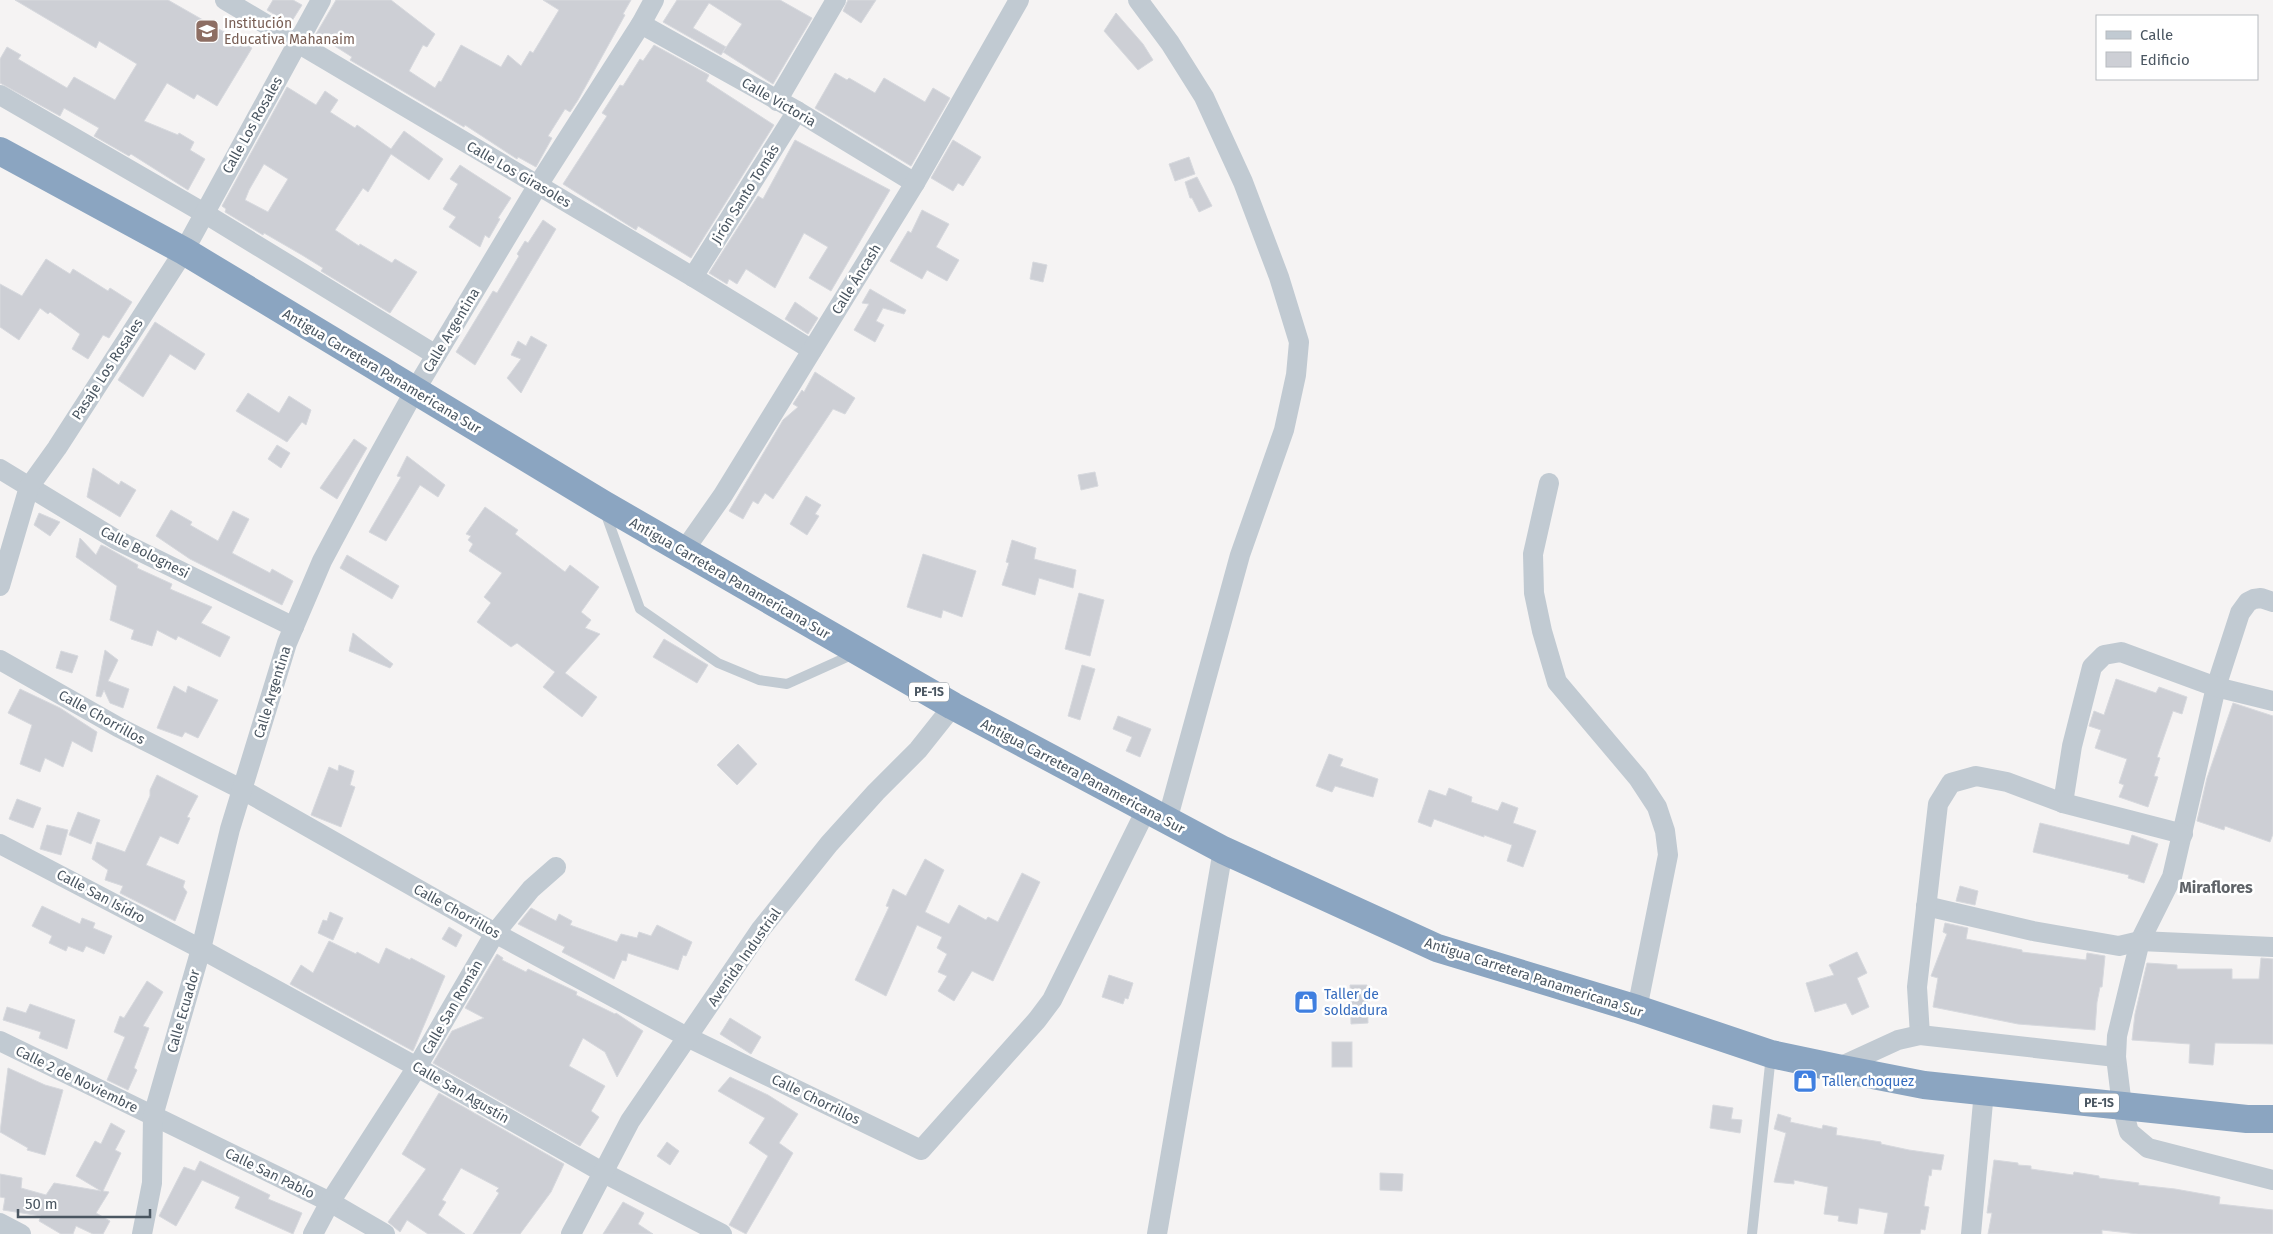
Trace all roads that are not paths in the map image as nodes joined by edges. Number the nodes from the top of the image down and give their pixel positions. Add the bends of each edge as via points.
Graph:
1 (225, 0) edge
2 (322, 0) edge
3 (654, 0) edge
4 (836, 0) edge
5 (1019, 0) edge
6 (1138, 0) edge
7 (641, 24) junction
8 (297, 44) junction
9 (0, 95) edge
10 (778, 100) junction
11 (797, 111) junction
12 (0, 151) edge
13 (915, 183) junction
14 (538, 185) junction
15 (204, 213) junction
16 (184, 250) junction
17 (693, 277) junction
18 (812, 350) junction
19 (436, 355) junction
20 (414, 392) junction
21 (0, 469) edge
22 (1549, 483) dead end
23 (29, 487) junction
24 (603, 504) junction
25 (683, 552) junction
26 (0, 586) edge
27 (2273, 602) edge
28 (294, 626) junction
29 (858, 651) junction
30 (0, 660) edge
31 (2216, 687) junction
32 (2273, 702) edge
33 (953, 706) junction
34 (242, 790) junction
35 (2063, 802) junction
36 (1156, 816) junction
37 (2183, 834) junction
38 (0, 844) edge
39 (1223, 850) junction
40 (556, 867) dead end
41 (1926, 906) junction
42 (495, 933) junction
43 (2140, 941) junction
44 (2272, 944) edge
45 (201, 949) junction
46 (1637, 1009) junction
47 (1920, 1034) junction
48 (687, 1038) junction
49 (0, 1041) edge
50 (1771, 1054) junction
51 (2116, 1057) junction
52 (418, 1067) junction
53 (1837, 1068) junction
54 (1984, 1091) junction
55 (2122, 1106) junction
56 (153, 1116) junction
57 (2273, 1119) edge
58 (604, 1173) junction
59 (2273, 1180) edge
60 (330, 1202) junction
61 (0, 1223) edge
62 (21, 1234) edge
63 (142, 1234) edge
64 (313, 1234) edge
65 (385, 1234) edge
66 (571, 1234) edge
67 (722, 1234) edge
68 (1157, 1234) edge
69 (1752, 1234) edge
70 (1971, 1234) edge

1 - 8 street, Calle Los Girasoles
2 - 8 street, Calle Los Rosales
3 - 7 street, Calle Argentina
4 - 10 street
5 - 13 street, Calle Áncash
6 - 36 street via 1204,97 1243,182 1279,277 1298,342 1296,375 1284,430
7 - 10 street, Calle Victoria
7 - 14 street, Calle Argentina
8 - 14 street, Calle Los Girasoles
8 - 15 street, Calle Los Rosales
9 - 15 street
10 - 11 street, Calle Victoria
11 - 13 street, Calle Victoria
11 - 17 street, Jirón Santo Tomás
12 - 16 highway, Antigua Carretera Panamericana Sur / PE-1S
13 - 18 street, Calle Áncash
14 - 17 street, Calle Los Girasoles
14 - 19 street, Calle Argentina
15 - 16 street, Calle Los Rosales
15 - 19 street
16 - 20 highway, Antigua Carretera Panamericana Sur / PE-1S
16 - 23 street, Pasaje Los Rosales
17 - 18 street, Calle Los Girasoles
18 - 25 street, Calle Áncash via 723,495
19 - 20 street, Calle Argentina
20 - 24 highway, Antigua Carretera Panamericana Sur / PE-1S
20 - 28 street, Calle Argentina via 322,561
21 - 23 street, Calle Bolognesi
22 - 46 street via 1533,554 1534,593 1557,682 1638,778 1657,807 1665,831 1668,856
23 - 26 street, Pasaje Los Rosales
23 - 28 street, Calle Bolognesi via 115,539
24 - 25 highway, Antigua Carretera Panamericana Sur / PE-1S
24 - 29 lane via 640,609 718,663 759,680 787,684
25 - 29 highway, Antigua Carretera Panamericana Sur / PE-1S
27 - 31 street via 2254,599 2243,607
28 - 34 street, Calle Argentina
29 - 33 highway, Antigua Carretera Panamericana Sur / PE-1S
30 - 34 street, Calle Chorrillos via 118,727
31 - 32 street
31 - 35 street via 2121,652 2112,652 2097,660 2092,667 2072,746
31 - 37 street
33 - 36 highway, Antigua Carretera Panamericana Sur / PE-1S
33 - 48 street, Avenida Industrial via 918,750 829,844 761,929
34 - 42 street, Calle Chorrillos
34 - 45 street, Calle Ecuador
35 - 37 street
35 - 41 street via 2007,782 1976,776 1951,783 1938,804
36 - 39 highway, Antigua Carretera Panamericana Sur / PE-1S
36 - 48 street, Calle Chorrillos via 1048,1005 921,1150
37 - 43 street via 2172,877
38 - 45 street, Calle San Isidro
39 - 46 highway, Antigua Carretera Panamericana Sur / PE-1S via 1437,948
39 - 68 street
40 - 42 street, Calle San Román via 531,888
41 - 43 street via 2033,931 2119,946
41 - 47 street via 1917,987
42 - 48 street, Calle Chorrillos
42 - 52 street, Calle San Román
43 - 44 street
43 - 51 street via 2117,1036
45 - 52 street, Calle San Agustín
45 - 56 street, Calle Ecuador
46 - 50 highway, Antigua Carretera Panamericana Sur / PE-1S
47 - 51 street
47 - 53 street via 1898,1040
48 - 58 street, Avenida Industrial via 630,1121
49 - 56 street, Calle 2 de Noviembre
50 - 53 highway, Antigua Carretera Panamericana Sur / PE-1S
50 - 69 lane
51 - 55 street
52 - 58 street, Calle San Agustín
52 - 60 street, Calle San Román
53 - 54 highway, Antigua Carretera Panamericana Sur / PE-1S via 1924,1085
54 - 55 highway, Antigua Carretera Panamericana Sur / PE-1S
54 - 70 street
55 - 57 highway, Antigua Carretera Panamericana Sur / PE-1S
55 - 59 street via 2129,1132 2148,1148
56 - 60 street, Calle San Pablo
56 - 63 street, Calle Ecuador via 152,1184
58 - 66 street, Avenida Industrial
58 - 67 street, Calle San Agustín
60 - 64 street, Calle San Román
60 - 65 street, Calle San Pablo
61 - 62 street

